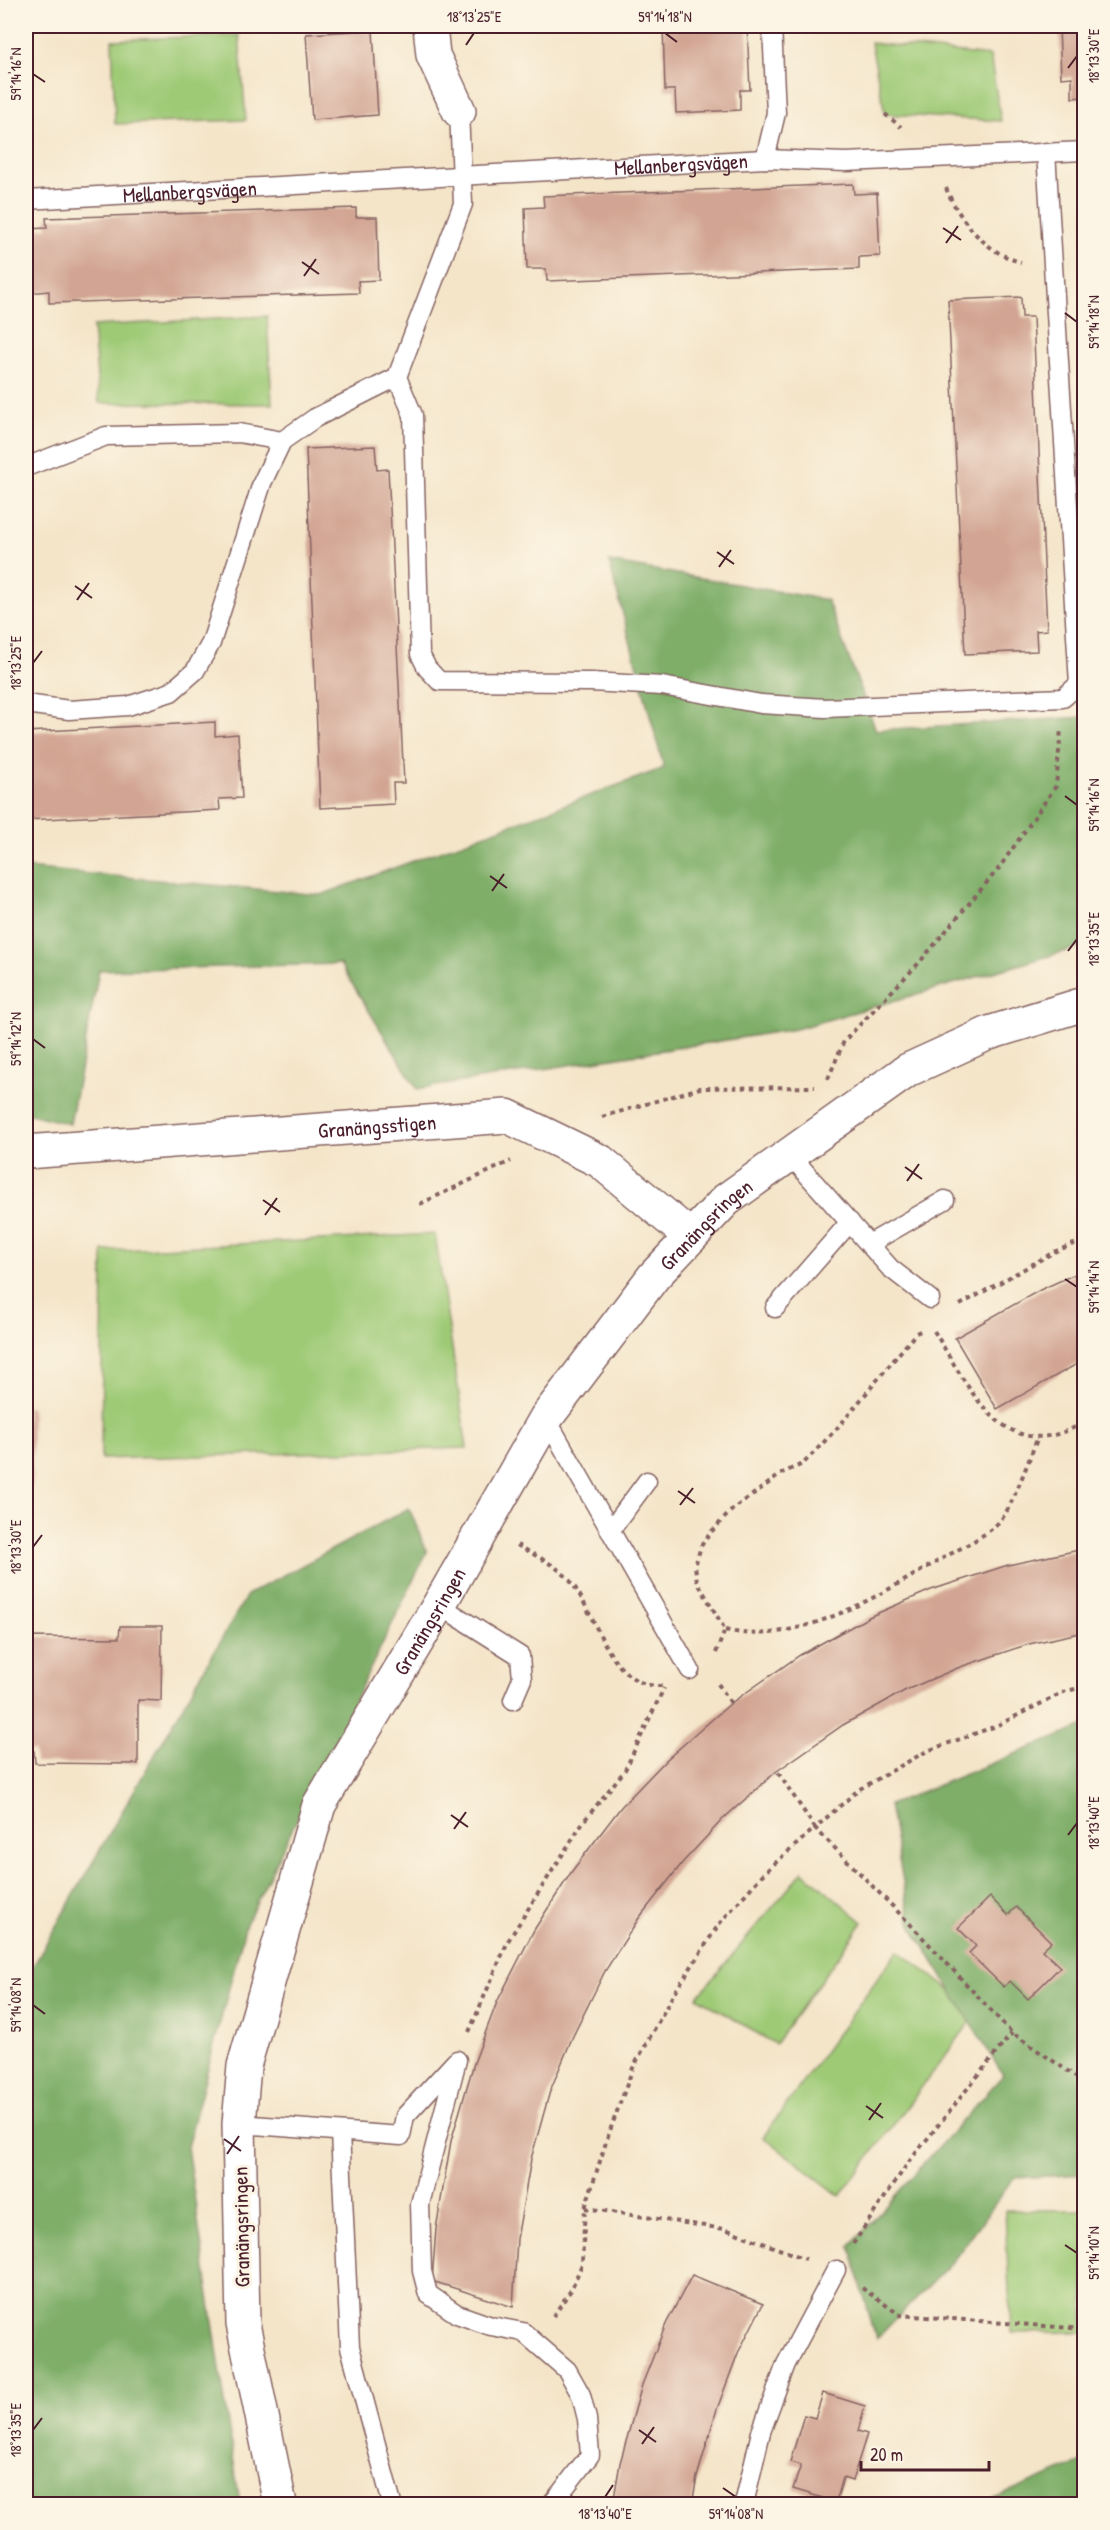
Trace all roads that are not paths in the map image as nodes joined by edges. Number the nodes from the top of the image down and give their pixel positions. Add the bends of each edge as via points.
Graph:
1 (430, 26) edge
2 (772, 26) edge
3 (459, 111) joint
4 (1084, 151) edge
5 (1046, 152) junction
6 (765, 159) junction
7 (462, 175) junction
8 (26, 200) edge
9 (397, 377) junction
10 (282, 441) junction
11 (26, 467) edge
12 (1077, 547) edge
13 (26, 704) edge
14 (1084, 1004) edge
15 (26, 1152) edge
16 (790, 1155) junction
17 (945, 1200) dead end
18 (850, 1222) junction
19 (692, 1237) junction
20 (869, 1244) junction
21 (930, 1299) dead end
22 (775, 1308) dead end
23 (546, 1418) junction
24 (647, 1481) dead end
25 (610, 1531) junction
26 (439, 1605) junction
27 (690, 1670) dead end
28 (513, 1700) dead end
29 (239, 2124) junction
30 (340, 2132) junction
31 (836, 2270) road end
32 (280, 2505) edge
33 (392, 2505) edge
34 (552, 2505) edge
35 (744, 2505) edge

1 - 3 street via 433,55
2 - 6 lane, Mellanbergsvägen via 776,113
3 - 7 lane
4 - 5 lane
5 - 6 lane via 846,162
5 - 12 lane
6 - 7 lane, Mellanbergsvägen
7 - 8 lane, Mellanbergsvägen
7 - 9 lane via 463,204
9 - 10 lane via 315,418
9 - 12 lane via 413,415 420,654 439,681 662,686 761,704 825,708 1063,698 1079,684
10 - 11 lane via 239,434 106,436
10 - 13 lane via 262,483 211,643 195,671 171,692 128,706 69,710
14 - 16 street, Granängsringen via 989,1032 908,1070
15 - 19 street, Granängsstigen via 507,1116 600,1161
16 - 18 lane
16 - 19 street, Granängsringen via 726,1200
17 - 20 lane
18 - 20 lane
18 - 22 lane
19 - 23 street, Granängsringen via 654,1276
20 - 21 lane via 890,1268
23 - 25 lane
23 - 26 street, Granängsringen
24 - 25 lane
25 - 27 lane
26 - 28 lane via 520,1656 522,1679
26 - 29 street, Granängsringen via 319,1805 243,2066
29 - 30 lane
29 - 32 street, Granängsringen via 243,2324
30 - 33 lane via 350,2347
30 - 34 lane via 401,2136 405,2116 457,2060 420,2204 422,2271 428,2294 457,2314 523,2332 567,2370 587,2420 590,2456
31 - 35 lane via 786,2364 761,2432

